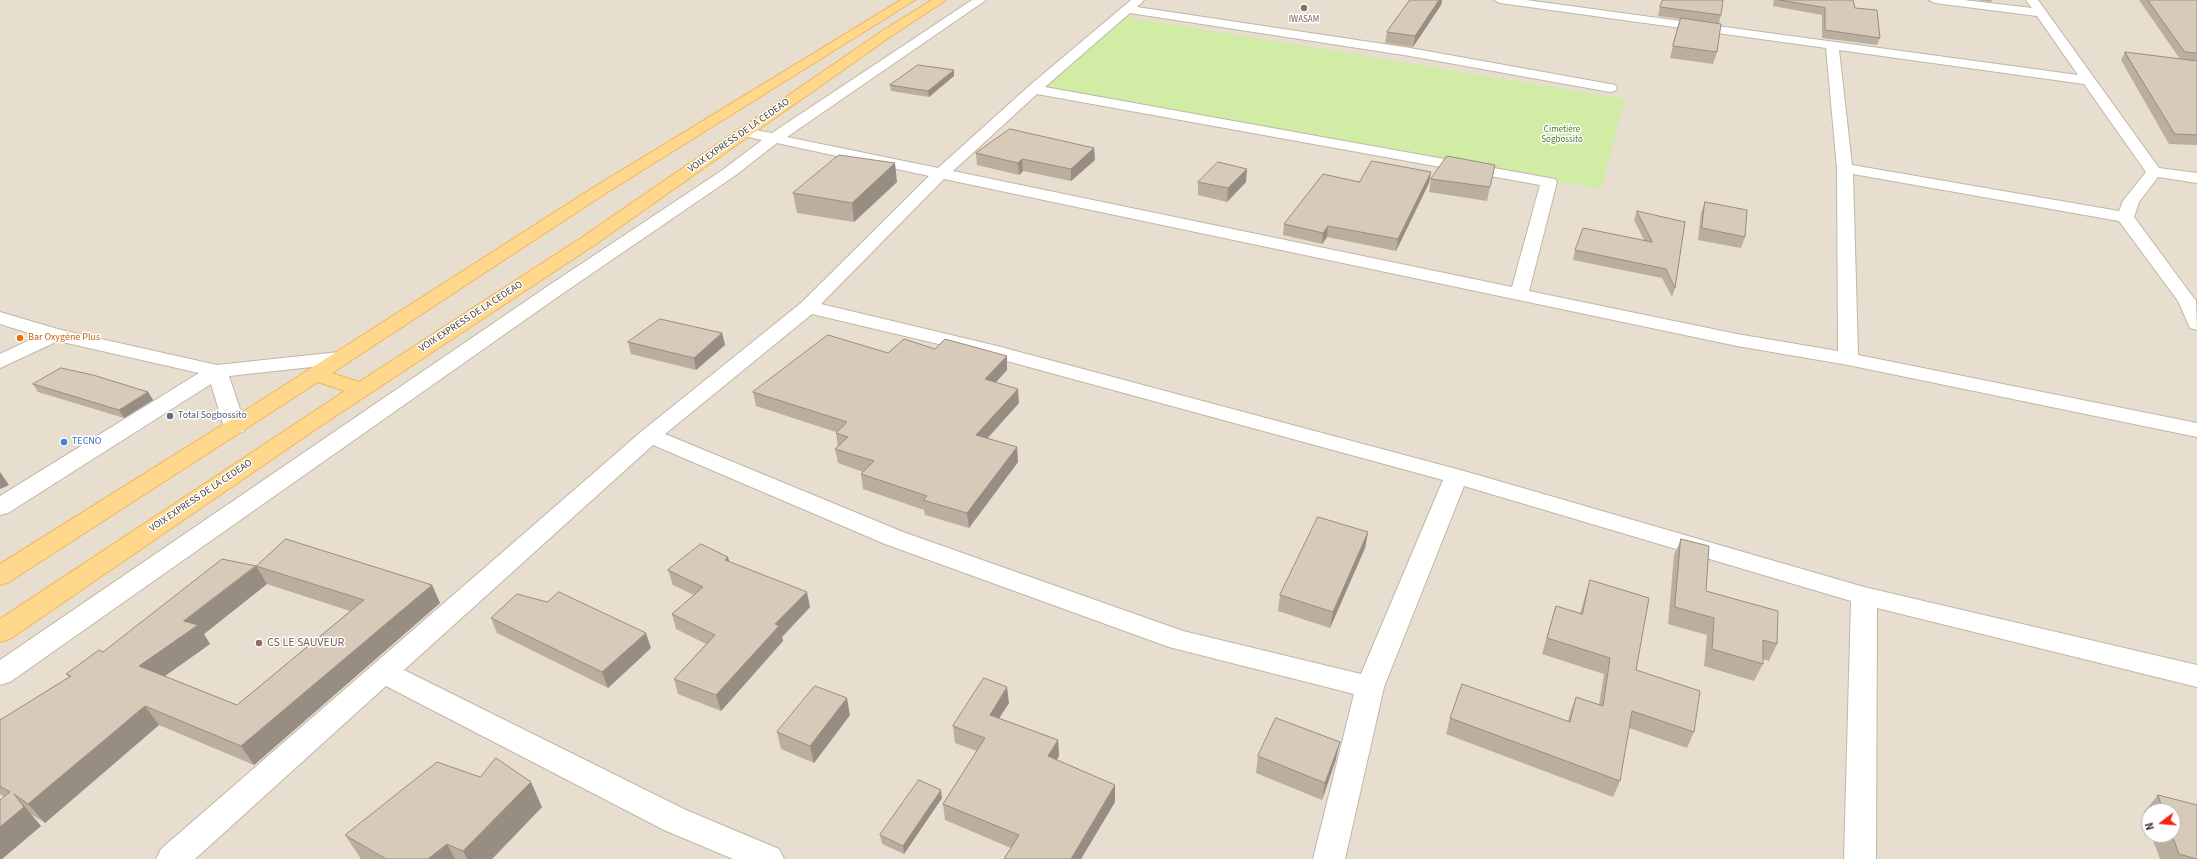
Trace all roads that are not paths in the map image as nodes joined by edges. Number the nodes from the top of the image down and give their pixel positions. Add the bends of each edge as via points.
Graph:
1 (908, 0) edge
2 (940, 0) edge
3 (980, 0) edge
4 (1500, 0) edge
5 (1935, 0) edge
6 (2032, 0) edge
7 (1133, 4) edge
8 (1589, 6) edge
9 (2042, 13) junction
10 (1832, 44) junction
11 (2088, 80) junction
12 (1610, 88) dead end
13 (1034, 89) junction
14 (744, 132) junction
15 (775, 138) junction
16 (1845, 168) junction
17 (2154, 172) junction
18 (940, 174) junction
19 (2197, 178) edge
20 (2125, 217) junction
21 (1519, 295) junction
22 (2192, 302) edge
23 (808, 307) junction
24 (0, 318) edge
25 (2197, 324) edge
26 (56, 334) junction
27 (339, 358) junction
28 (1848, 359) junction
29 (0, 362) edge
30 (217, 372) junction
31 (314, 374) junction
32 (361, 389) junction
33 (235, 427) junction
34 (2197, 430) edge
35 (650, 436) junction
36 (1456, 476) junction
37 (0, 507) edge
38 (0, 576) edge
39 (1864, 596) junction
40 (0, 632) edge
41 (384, 672) junction
42 (0, 674) edge
43 (2197, 676) edge
44 (1370, 687) junction
45 (172, 859) edge
46 (768, 859) edge
47 (1329, 859) edge
48 (1860, 859) edge

1 - 27 main road via 597,192
2 - 14 main road, VOIX EXPRESS DE LA CEDEAO
3 - 15 street
4 - 8 street
5 - 9 street
6 - 9 street
7 - 12 street
7 - 13 street
8 - 10 street
9 - 11 street
10 - 11 street
10 - 16 street
11 - 17 street
13 - 18 street
13 - 21 street via 1549,182
14 - 15 street
14 - 32 main road, VOIX EXPRESS DE LA CEDEAO via 587,242
15 - 18 street
15 - 42 street via 730,172
16 - 20 street
16 - 28 street
17 - 19 street
17 - 20 street via 2131,201
18 - 21 street
18 - 23 street
20 - 22 street
21 - 28 street via 1738,340
22 - 25 street
23 - 35 street
23 - 36 street via 990,350
24 - 26 street
26 - 29 street
26 - 30 street
27 - 30 street
27 - 31 main road
28 - 34 street
30 - 33 street
30 - 37 street
31 - 32 main road
31 - 33 main road
32 - 40 main road, VOIX EXPRESS DE LA CEDEAO
33 - 38 main road
35 - 41 street
35 - 44 street via 894,538 1179,640
36 - 39 street
36 - 44 street
39 - 43 street
39 - 48 street
41 - 45 street
41 - 46 street via 675,820
44 - 47 street

